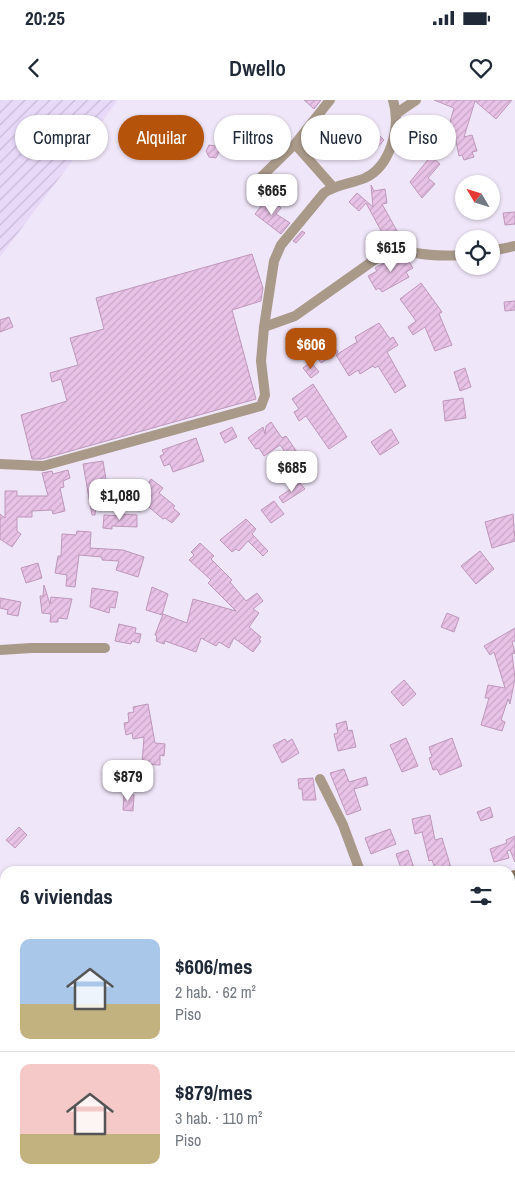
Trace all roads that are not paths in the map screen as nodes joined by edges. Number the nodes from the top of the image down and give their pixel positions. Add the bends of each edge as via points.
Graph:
1 (330, 100) edge
2 (393, 100) edge
3 (416, 100) edge
4 (397, 113) junction
5 (295, 144) junction
6 (258, 180) dead end
7 (333, 187) junction
8 (515, 246) edge
9 (500, 249) edge
10 (455, 256) edge
11 (264, 327) junction
12 (0, 464) edge
13 (105, 648) dead end
14 (0, 650) edge
15 (320, 779) dead end
16 (358, 866) edge

1 - 5 street
2 - 4 street
3 - 4 street
4 - 7 street via 388,156 377,169 365,178
5 - 6 street
5 - 7 street
7 - 11 street via 324,193 277,252
8 - 9 street
10 - 11 street via 416,253 394,246 295,316
11 - 12 street via 261,361 264,395 261,406 43,466
13 - 14 street
15 - 16 street via 344,825

